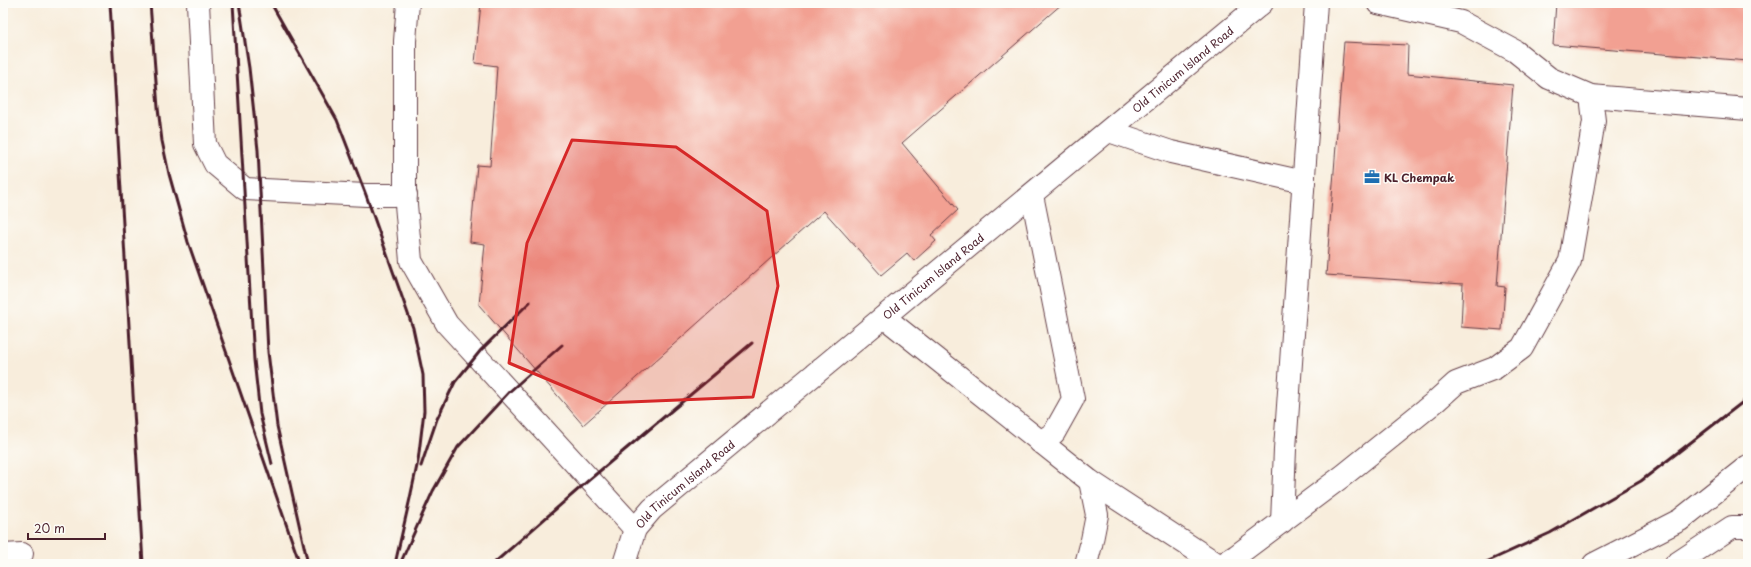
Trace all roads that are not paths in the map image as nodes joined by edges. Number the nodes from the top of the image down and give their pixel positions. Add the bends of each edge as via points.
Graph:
1 (198, 3) edge
2 (408, 3) edge
3 (1262, 3) edge
4 (1316, 3) edge
5 (1378, 3) edge
6 (1592, 96) junction
7 (1748, 109) edge
8 (1109, 131) junction
9 (1304, 182) junction
10 (406, 195) junction
11 (1032, 195) junction
12 (884, 317) junction
13 (1040, 442) junction
14 (1748, 466) edge
15 (1090, 481) junction
16 (1282, 522) junction
17 (1748, 527) edge
18 (636, 529) junction
19 (1680, 563) edge
20 (624, 564) edge
21 (1086, 564) edge
22 (1217, 564) edge
23 (1223, 564) edge
24 (1594, 564) edge

1 - 10 street via 205,144 215,164 244,189
2 - 10 street via 405,41
3 - 8 street, Old Tinicum Island Road
4 - 9 street
5 - 6 street via 1461,22 1515,51 1549,78
6 - 7 street
6 - 16 street via 1594,121 1570,261 1522,348 1495,368 1456,383
8 - 9 street via 1171,152
8 - 11 street, Old Tinicum Island Road
9 - 16 street
10 - 18 street via 411,261 447,324
11 - 12 street, Old Tinicum Island Road
11 - 13 street via 1073,399 1054,433
12 - 13 street
12 - 18 street, Old Tinicum Island Road via 652,509
13 - 15 street
14 - 24 street via 1680,520
15 - 21 street via 1097,515
15 - 22 street
16 - 23 street
17 - 19 street via 1732,527
18 - 20 street, Old Tinicum Island Road

